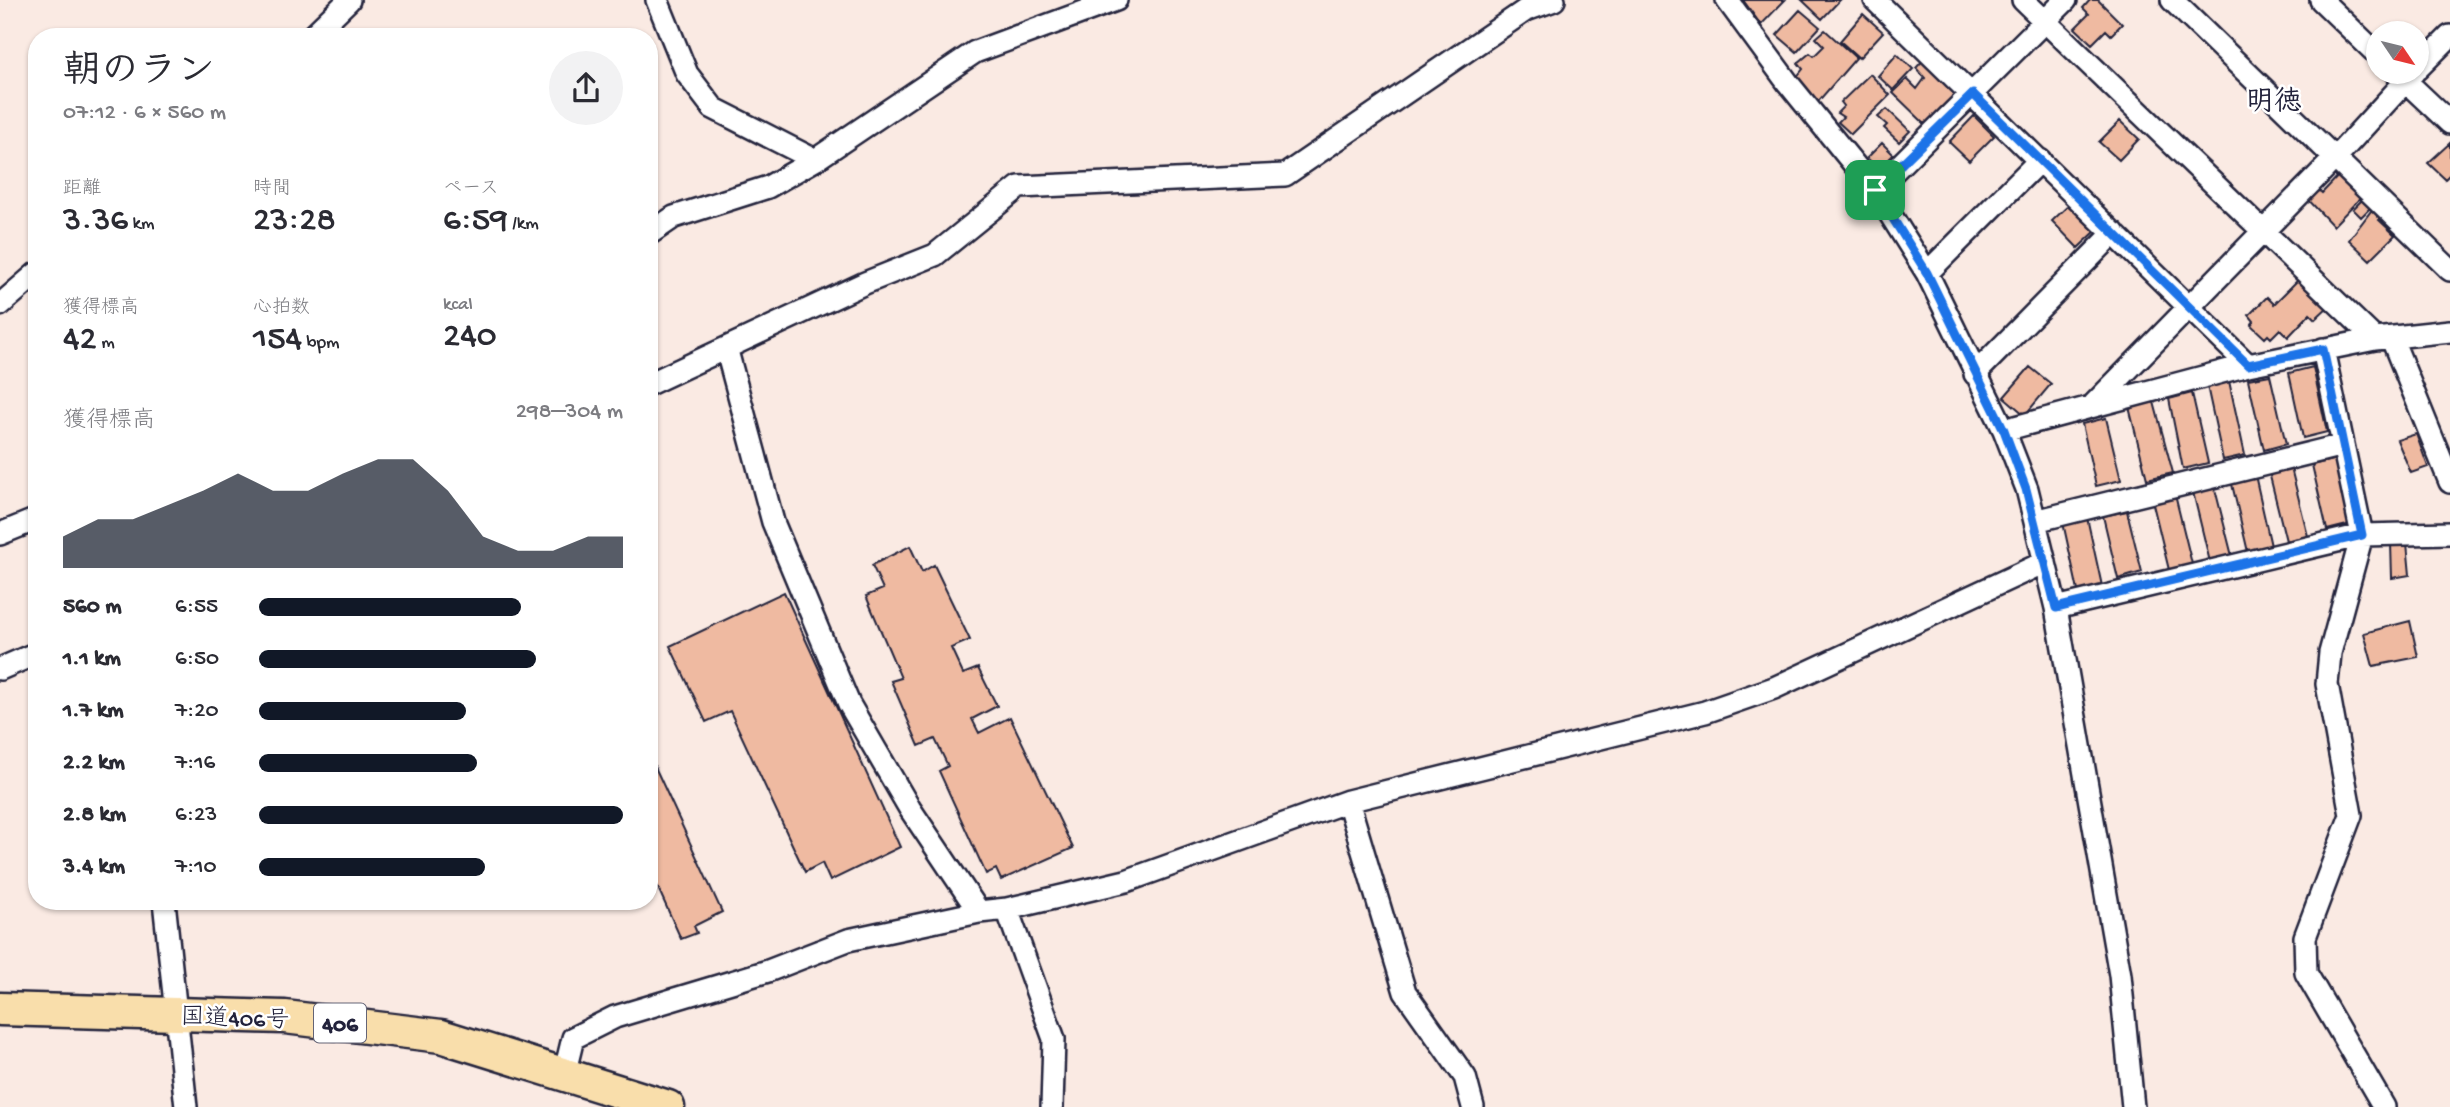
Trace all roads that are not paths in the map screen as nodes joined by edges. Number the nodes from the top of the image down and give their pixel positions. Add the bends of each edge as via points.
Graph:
1 (349, 0) edge
2 (657, 0) edge
3 (1116, 0) edge
4 (1555, 0) edge
5 (1727, 0) edge
6 (1875, 0) edge
7 (2023, 0) edge
8 (2066, 0) edge
9 (2172, 0) edge
10 (2321, 0) edge
11 (2045, 21) junction
12 (320, 28) edge
13 (2450, 36) edge
14 (2366, 43) edge
15 (2429, 54) edge
16 (2399, 84) edge
17 (2417, 84) edge
18 (1973, 94) junction
19 (2450, 123) edge
20 (2336, 157) junction
21 (815, 160) junction
22 (2040, 160) junction
23 (1875, 190) junction
24 (658, 228) edge
25 (2262, 229) junction
26 (2114, 233) junction
27 (2450, 270) edge
28 (1927, 273) junction
29 (28, 281) edge
30 (0, 305) edge
31 (2187, 308) junction
32 (2450, 331) edge
33 (2384, 339) junction
34 (2323, 349) junction
35 (727, 351) junction
36 (2248, 365) junction
37 (1975, 374) junction
38 (658, 380) edge
39 (2094, 404) junction
40 (2004, 430) junction
41 (2343, 445) junction
42 (2450, 482) edge
43 (2035, 521) junction
44 (28, 523) edge
45 (2450, 533) edge
46 (0, 534) edge
47 (2362, 535) junction
48 (2045, 562) junction
49 (2056, 608) junction
50 (28, 657) edge
51 (0, 669) edge
52 (1348, 801) junction
53 (1007, 909) junction
54 (165, 910) edge
55 (979, 912) junction
56 (0, 1009) edge
57 (176, 1016) junction
58 (565, 1075) junction
59 (186, 1107) edge
60 (668, 1107) edge
61 (1052, 1107) edge
62 (1473, 1107) edge
63 (2133, 1107) edge
64 (2384, 1107) edge

1 - 12 street
2 - 21 street via 687,74 713,108
3 - 21 street via 975,52
4 - 35 street via 1527,10 1285,175 1019,187 934,255
5 - 23 street
6 - 18 street
7 - 11 street
8 - 11 street
9 - 20 street
10 - 14 street
11 - 18 street
11 - 25 street
13 - 15 street
16 - 20 street
17 - 19 street
18 - 22 street
18 - 23 street
20 - 25 street
20 - 27 street
21 - 24 street via 768,187 674,217
22 - 26 street
22 - 28 street
23 - 28 street
25 - 31 street
25 - 33 street
26 - 31 street
26 - 37 street
28 - 37 street
29 - 30 street
31 - 36 street
31 - 39 street
32 - 33 street
33 - 34 street
33 - 42 street
34 - 36 street
34 - 41 street
35 - 38 street
35 - 55 street via 773,522 849,704 910,809
36 - 39 street
37 - 40 street
39 - 40 street
40 - 43 street
41 - 43 street
41 - 47 street
43 - 48 street
44 - 46 street
45 - 47 street
47 - 49 street
47 - 64 street via 2330,653 2327,684 2351,815 2305,937 2304,958 2306,973
48 - 49 street
48 - 52 street via 1774,688 1705,712
49 - 63 street via 2120,975
50 - 51 street
52 - 53 street via 1126,881
52 - 62 street via 1405,992 1465,1077
53 - 55 street
53 - 61 street via 1054,1039
54 - 57 street
55 - 58 street via 848,940 768,971 615,1017 573,1038
56 - 57 highway, 国道406号 / 406
57 - 58 highway, 国道406号 / 406 via 285,1017 441,1036
57 - 59 street
58 - 60 highway, 国道406号 / 406

